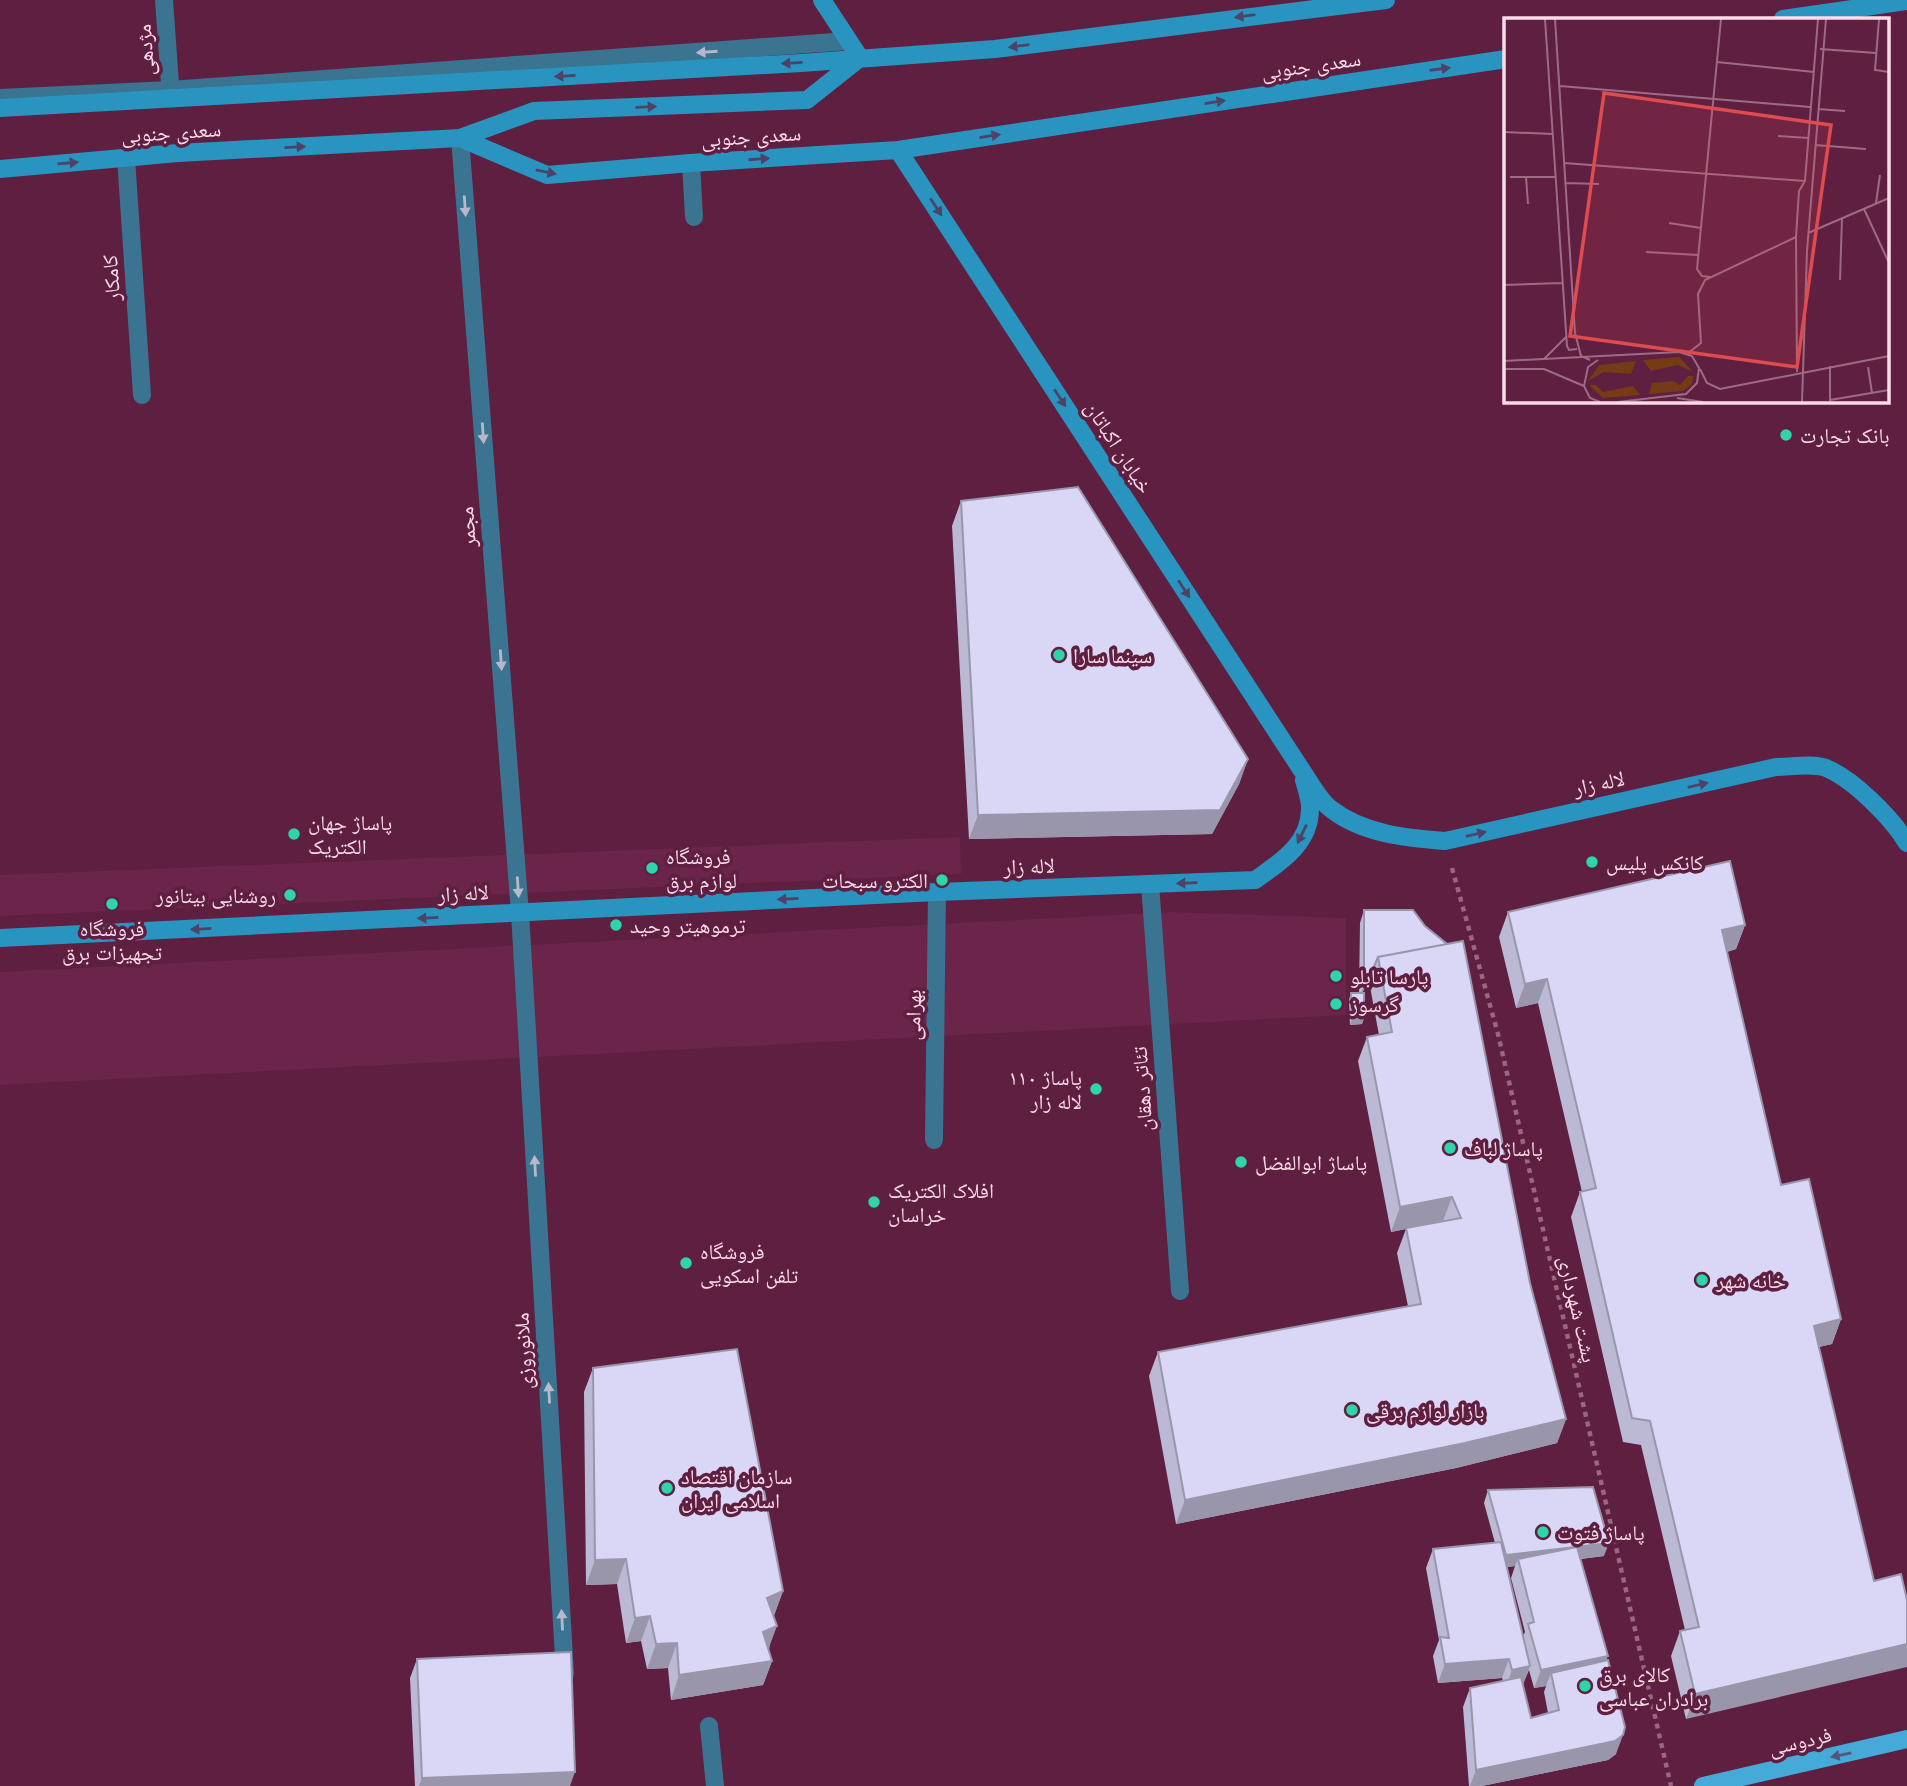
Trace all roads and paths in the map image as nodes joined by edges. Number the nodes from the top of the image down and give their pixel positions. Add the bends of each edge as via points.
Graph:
1 (164, 0) edge
2 (822, 0) edge
3 (1385, 0) edge
4 (1907, 1) edge
5 (1790, 18) edge
6 (848, 41) junction
7 (860, 58) junction
8 (1504, 59) edge
9 (170, 94) junction
10 (0, 99) edge
11 (0, 108) edge
12 (460, 138) junction
13 (898, 150) junction
14 (126, 158) junction
15 (691, 163) junction
16 (0, 169) edge
17 (694, 217) dead end
18 (142, 395) dead end
19 (1301, 769) junction
20 (1445, 841) junction
21 (1907, 843) edge
22 (1150, 884) junction
23 (937, 892) junction
24 (520, 913) junction
25 (0, 938) edge
26 (934, 1140) dead end
27 (1180, 1291) dead end
28 (566, 1689) edge
29 (709, 1726) dead end
30 (1907, 1739) edge
31 (715, 1786) edge
32 (1671, 1786) edge
33 (1703, 1786) edge

1 - 9 street, مژدهی
2 - 6 main road
3 -> 7 main road, سعدی جنوبی via 995,49
4 - 5 main road
6 - 7 main road
6 -> 9 street
7 -> 9 main road, سعدی جنوبی
12 -> 7 main road via 534,111 807,100
13 -> 8 main road, سعدی جنوبی
9 - 10 street
9 - 11 main road, سعدی جنوبی
14 -> 12 main road, سعدی جنوبی
12 -> 15 main road, سعدی جنوبی via 547,175
12 -> 24 street, مجمر
15 -> 13 main road, سعدی جنوبی
13 -> 19 main road, خیابان اکباتان
16 -> 14 main road, سعدی جنوبی
14 - 18 street, کامکار
15 - 17 street
19 - 20 main road, لاله زار via 1329,808 1359,826
19 -> 22 main road, لاله زار via 1310,807 1306,833 1288,857 1255,880
20 -> 21 main road, لاله زار via 1776,767 1824,767 1864,793
20 - 32 path, پشت شهرداری via 1498,1034
22 - 23 main road, لاله زار
22 - 27 street, تئاتر دهقان
23 -> 24 main road, لاله زار
23 - 26 street, بهرامی
24 -> 25 main road, لاله زار
28 -> 24 street, ملانوروزی
29 - 31 street
30 -> 33 main road, فردوسی

